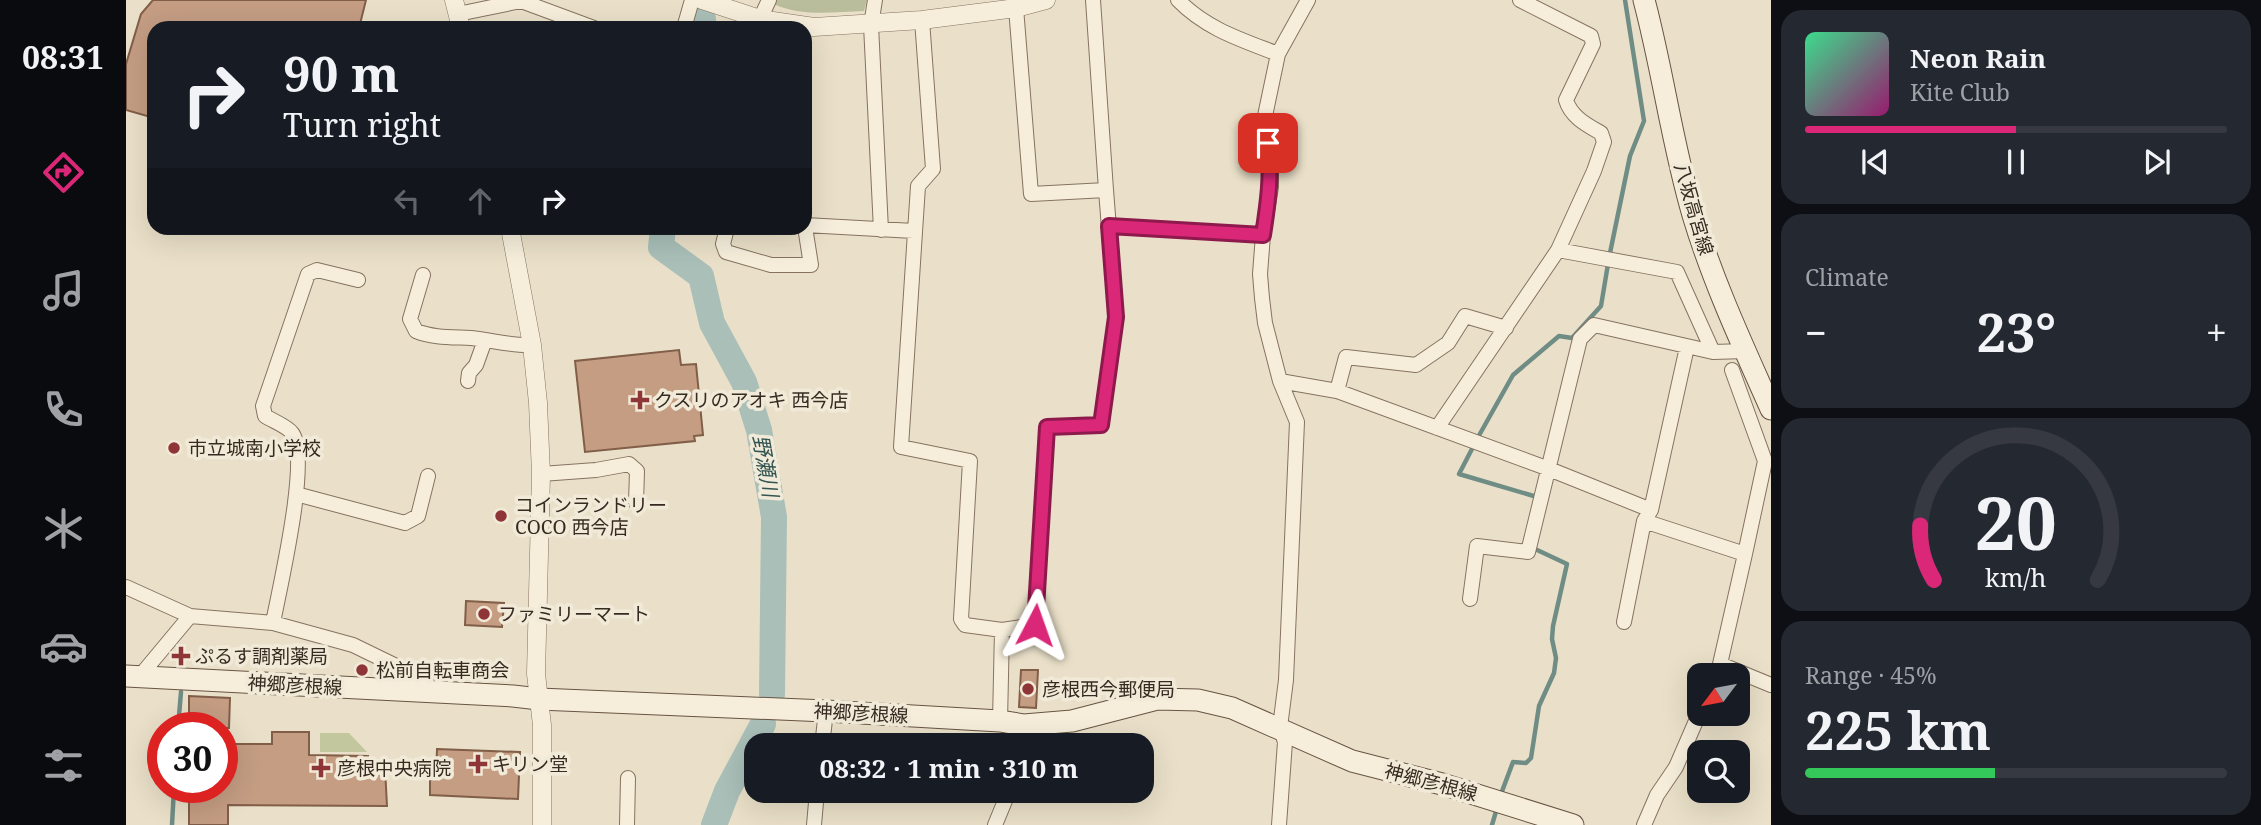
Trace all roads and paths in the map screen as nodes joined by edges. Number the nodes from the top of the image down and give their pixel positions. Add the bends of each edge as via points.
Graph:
1 (692, 0) edge
2 (702, 0) edge
3 (769, 0) edge
4 (875, 0) edge
5 (1046, 0) edge
6 (1093, 0) edge
7 (1178, 0) edge
8 (1308, 0) edge
9 (1520, 0) edge
10 (1644, 0) edge
11 (1016, 8) junction
12 (458, 14) edge
13 (760, 19) junction
14 (922, 20) junction
15 (575, 21) edge
16 (686, 21) edge
17 (774, 21) edge
18 (871, 25) junction
19 (812, 27) edge
20 (1278, 54) junction
21 (1106, 190) junction
22 (812, 226) edge
23 (1109, 226) junction
24 (881, 230) junction
25 (914, 231) junction
26 (515, 235) edge
27 (725, 235) edge
28 (806, 235) edge
29 (1263, 235) junction
30 (1559, 250) junction
31 (423, 275) dead end
32 (358, 280) dead end
33 (1506, 328) junction
34 (485, 340) junction
35 (532, 345) junction
36 (1687, 346) junction
37 (1745, 351) junction
38 (1713, 352) junction
39 (1732, 370) dead end
40 (468, 381) dead end
41 (1279, 381) junction
42 (1337, 391) junction
43 (1771, 409) edge
44 (1437, 428) junction
45 (1549, 469) junction
46 (541, 474) junction
47 (428, 476) dead end
48 (296, 494) junction
49 (636, 503) dead end
50 (1648, 516) junction
51 (1745, 554) junction
52 (126, 587) edge
53 (1471, 598) dead end
54 (190, 616) junction
55 (1624, 622) dead end
56 (273, 623) junction
57 (1002, 630) junction
58 (1720, 663) edge
59 (133, 676) edge
60 (1750, 679) edge
61 (1771, 685) edge
62 (432, 692) junction
63 (539, 699) junction
64 (826, 711) junction
65 (1000, 721) junction
66 (1694, 726) edge
67 (1280, 727) junction
68 (823, 733) edge
69 (1019, 733) edge
70 (1029, 733) edge
71 (628, 778) dead end
72 (816, 803) edge
73 (1004, 803) edge
74 (542, 825) edge
75 (627, 825) edge
76 (814, 825) edge
77 (995, 825) edge
78 (1279, 825) edge
79 (1573, 825) edge
80 (1644, 825) edge

1 - 16 street
2 - 13 street
3 - 13 street
4 - 18 street
5 - 11 street
6 - 21 street
7 - 20 street via 1215,29
8 - 20 street
9 - 30 street via 1591,36 1593,44 1566,100 1569,109 1601,133 1604,142
10 - 37 main road, 八坂高宮線 via 1693,215
11 - 14 street
11 - 21 street via 1031,194
12 - 15 street via 521,1
13 - 17 street
14 - 18 street
14 - 25 street via 933,169 918,186
18 - 19 street
18 - 24 street
20 - 29 street via 1265,116 1271,169
21 - 23 street
22 - 24 street
23 - 29 street
23 - 57 street via 1116,317 1101,425 1047,427 1035,625
24 - 25 street
25 - 57 street via 901,447 970,461 961,619 965,625
26 - 35 street
27 - 28 street via 726,252 771,265 810,265
29 - 41 street via 1262,298
30 - 33 street
30 - 38 street via 1677,272
31 - 34 street via 410,319 416,331
32 - 48 street via 317,270 308,274 263,406 265,416 291,431 295,439
33 - 42 street via 1465,316 1448,343 1416,365 1346,357
33 - 44 street
34 - 35 street
34 - 40 street
35 - 46 street
36 - 38 street
36 - 45 street via 1594,325 1580,339
36 - 50 street
37 - 38 street
37 - 43 main road, 八坂高宮線
39 - 51 street via 1765,461
41 - 42 street
41 - 67 street via 1297,422
42 - 44 street
44 - 45 street
45 - 50 street
45 - 53 street via 1528,552 1477,546
46 - 49 street via 629,464 637,471
46 - 63 street
47 - 48 street via 418,516 405,523
48 - 56 street
50 - 51 street
50 - 55 street
51 - 58 street
52 - 54 street
54 - 56 street
54 - 59 street
56 - 62 street via 353,645 425,680
57 - 65 street
59 - 62 main road, 神郷彦根線
60 - 61 street
62 - 63 main road, 神郷彦根線
63 - 64 main road, 神郷彦根線
63 - 74 street
64 - 65 main road, 神郷彦根線
64 - 68 street
65 - 69 main road, 神郷彦根線
66 - 80 street
67 - 70 main road, 神郷彦根線 via 1206,702 1157,699
67 - 78 street via 1285,742
67 - 79 main road, 神郷彦根線 via 1352,761
71 - 75 street
72 - 76 street
73 - 77 street

